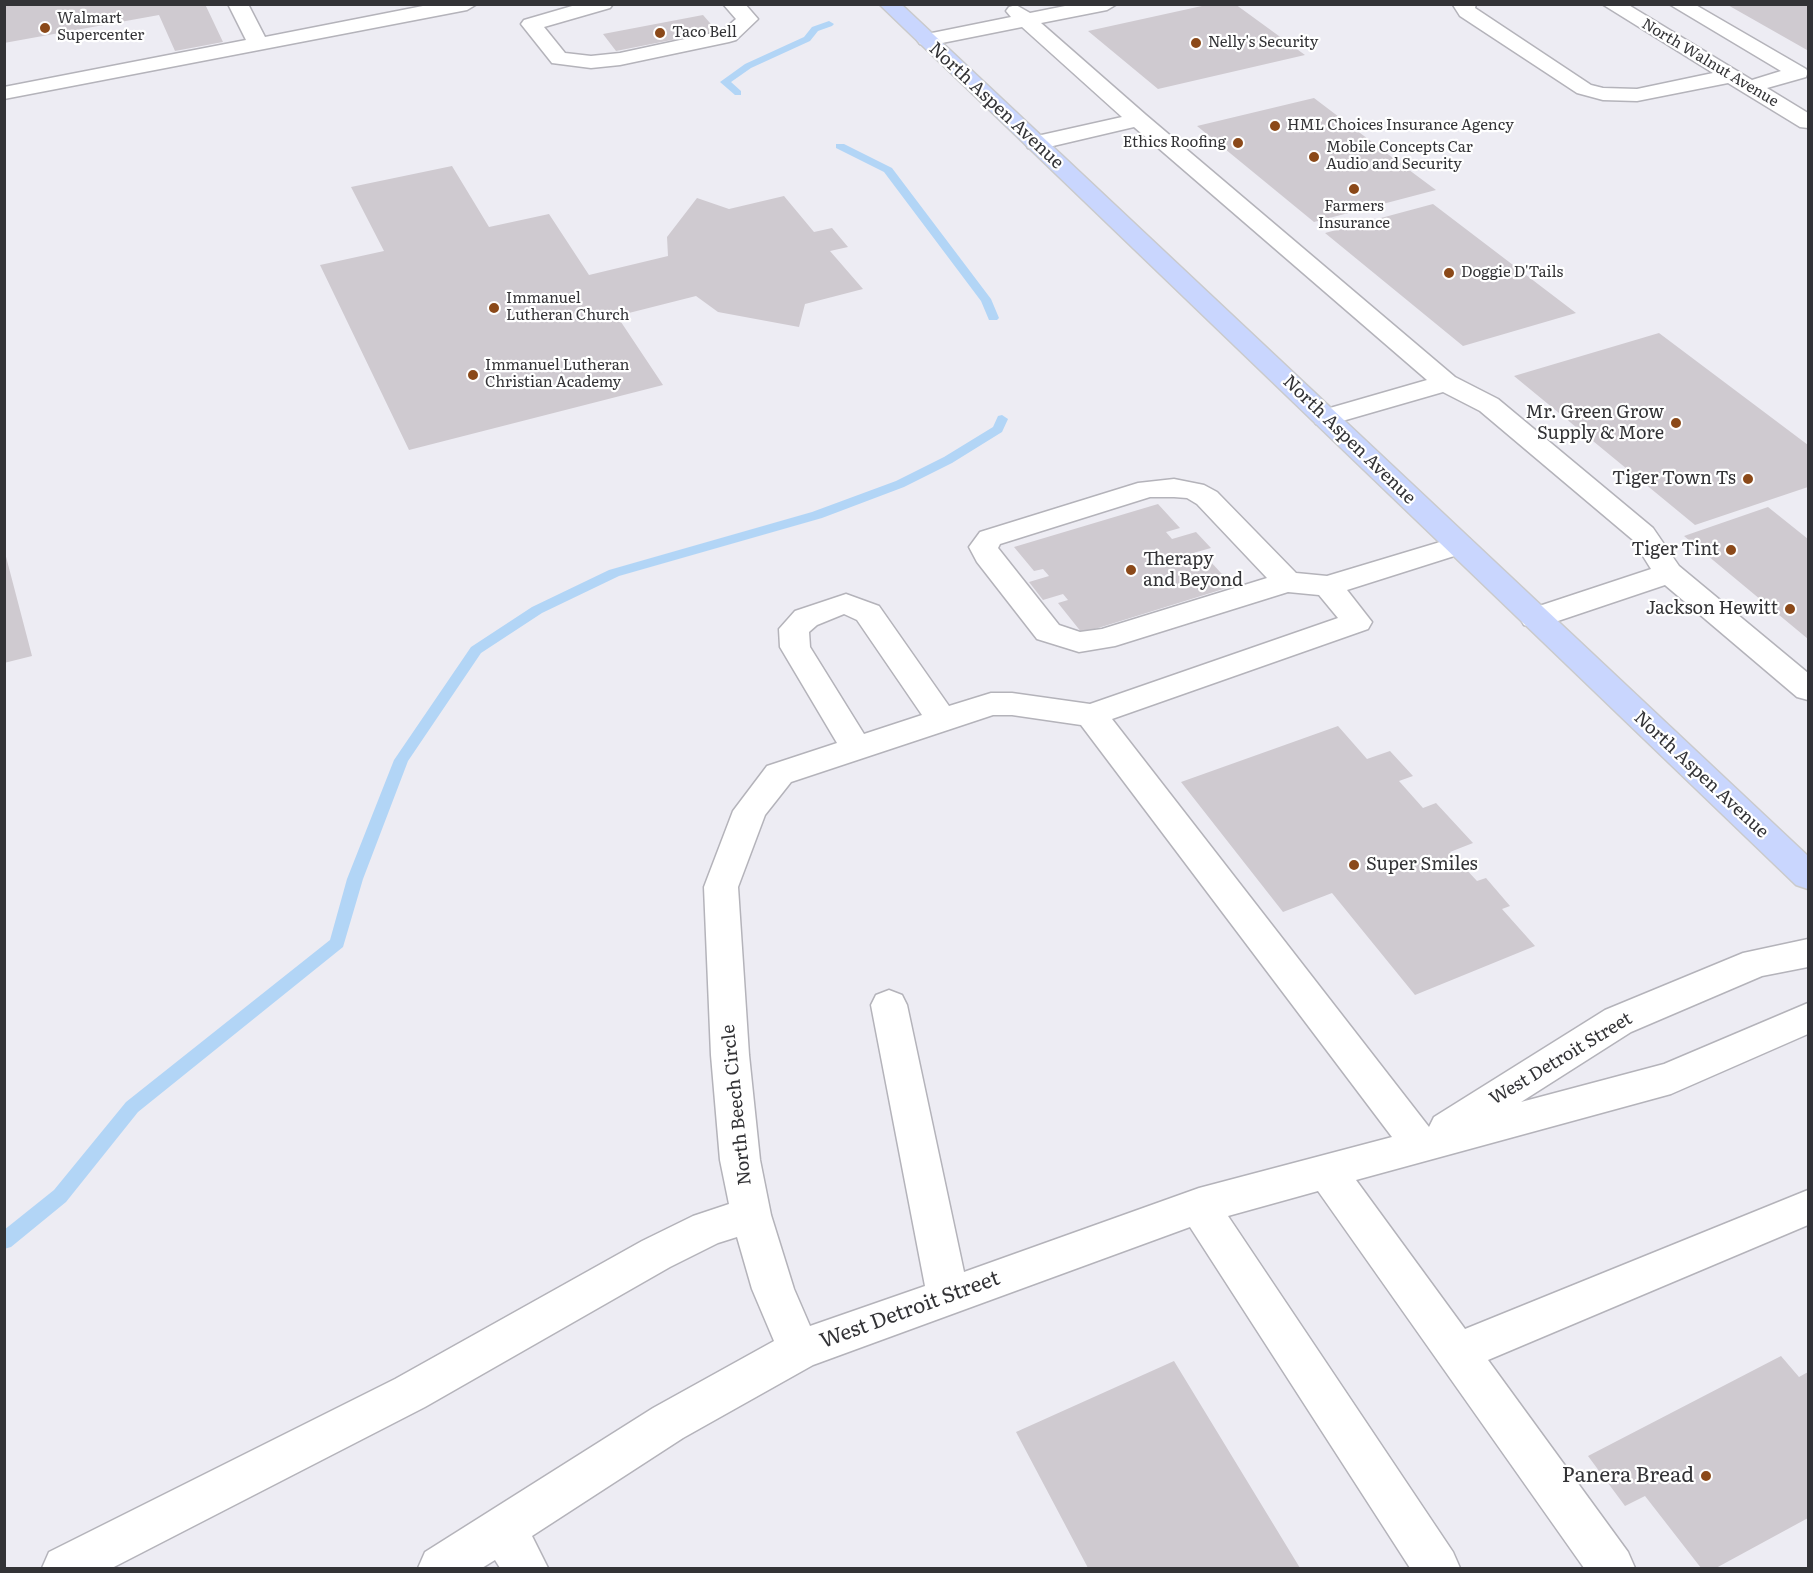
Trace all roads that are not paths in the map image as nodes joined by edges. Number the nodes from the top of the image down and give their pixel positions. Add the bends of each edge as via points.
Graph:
1 (238, 4) edge
2 (467, 4) edge
3 (603, 4) edge
4 (733, 4) edge
5 (889, 4) edge
6 (1010, 4) edge
7 (1107, 4) edge
8 (1466, 4) edge
9 (1612, 4) edge
10 (1679, 4) edge
11 (1027, 21) junction
12 (927, 40) junction
13 (259, 45) junction
14 (1804, 72) edge
15 (1731, 76) junction
16 (1749, 87) junction
17 (4, 93) edge
18 (1138, 120) junction
19 (1809, 122) edge
20 (1036, 143) junction
21 (1446, 384) junction
22 (1325, 418) junction
23 (1460, 545) junction
24 (1669, 573) junction
25 (1287, 582) junction
26 (1328, 586) junction
27 (1535, 618) junction
28 (1809, 689) edge
29 (1091, 715) junction
30 (942, 719) junction
31 (856, 748) junction
32 (1809, 876) edge
33 (1809, 953) edge
34 (889, 1005) dead end
35 (1809, 1018) edge
36 (1421, 1146) junction
37 (1326, 1171) junction
38 (1199, 1206) junction
39 (1809, 1207) edge
40 (751, 1215) junction
41 (948, 1296) junction
42 (799, 1350) junction
43 (1456, 1353) junction
44 (503, 1528) junction
45 (65, 1569) edge
46 (441, 1569) edge
47 (525, 1569) edge
48 (1437, 1569) edge
49 (1612, 1569) edge

1 - 13 street
2 - 13 street
3 - 4 street via 531,24 559,58 591,62 729,36 748,19
5 - 12 main road, North Aspen Avenue
6 - 11 street
7 - 11 street
8 - 15 street via 1463,5 1467,12 1584,89 1637,95
9 - 15 street, North Walnut Avenue
10 - 14 street
11 - 12 street
11 - 18 street
12 - 20 main road, North Aspen Avenue
13 - 17 street
14 - 16 street
15 - 16 street, North Walnut Avenue
16 - 19 street, North Walnut Avenue
18 - 20 street
18 - 21 street
20 - 22 main road, North Aspen Avenue
21 - 22 street
21 - 24 street via 1489,405 1643,534
22 - 23 main road, North Aspen Avenue
23 - 26 street
23 - 27 main road, North Aspen Avenue
24 - 27 street
24 - 28 street
25 - 25 street via 1207,498 1174,488 1148,489 990,538 984,547 1047,632 1079,642 1104,639
25 - 26 street
26 - 29 street via 1357,622
27 - 32 main road, North Aspen Avenue
29 - 30 street via 991,704
29 - 36 street
30 - 31 street
30 - 31 street via 868,613 846,604 820,611 794,629 795,647
31 - 40 street, North Beech Circle via 779,774 750,812 721,887 730,1055 740,1160
33 - 36 street, West Detroit Street via 1756,963 1618,1021
34 - 41 street
35 - 36 street, West Detroit Street via 1671,1078
36 - 37 street, West Detroit Street
37 - 38 street, West Detroit Street
37 - 43 street
38 - 41 street, West Detroit Street
38 - 48 street
39 - 43 street
40 - 42 street, North Beech Circle via 773,1288
40 - 45 street via 707,1229 657,1254 410,1394
41 - 42 street, West Detroit Street
42 - 44 street, West Detroit Street via 668,1423
43 - 49 street
44 - 46 street, West Detroit Street
44 - 47 street

